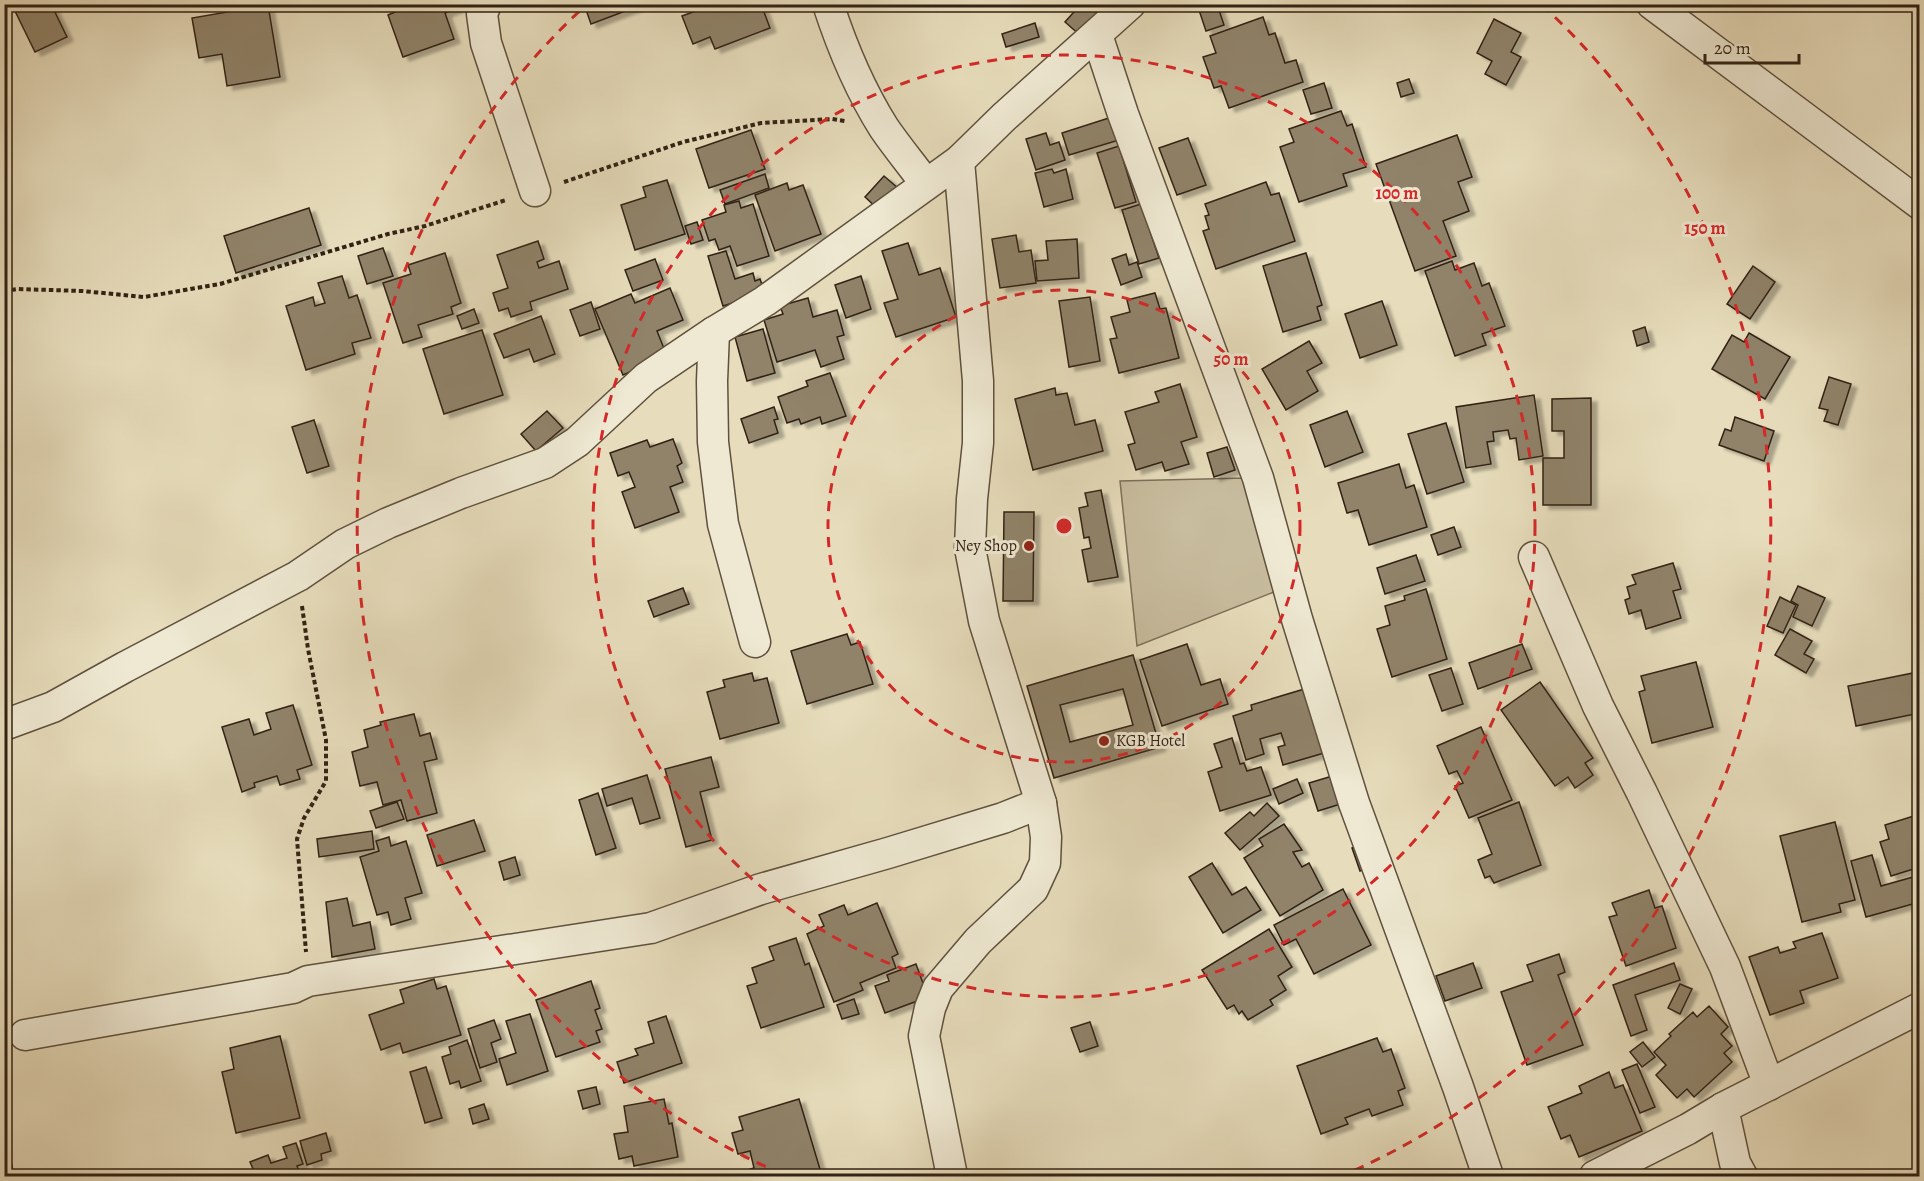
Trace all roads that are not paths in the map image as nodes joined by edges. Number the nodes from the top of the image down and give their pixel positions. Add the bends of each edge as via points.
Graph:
1 (486, 4) edge
2 (828, 4) edge
3 (1130, 4) edge
4 (1652, 4) edge
5 (1097, 35) junction
6 (959, 161) junction
7 (926, 184) junction
8 (535, 191) road end
9 (1920, 204) edge
10 (714, 332) junction
11 (1534, 557) dead end
12 (755, 642) dead end
13 (4, 725) edge
14 (1041, 803) junction
15 (1920, 1008) edge
16 (25, 1035) dead end
17 (1769, 1085) junction
18 (1723, 1108) junction
19 (952, 1176) edge
20 (1488, 1176) edge
21 (1595, 1176) edge
22 (1742, 1176) edge

1 - 8 street via 482,14 486,43
2 - 7 street via 866,96 884,128
3 - 5 street
4 - 9 street
5 - 6 street
5 - 20 street via 1258,478 1354,802
6 - 7 street
6 - 14 street via 978,381 970,548 984,621
7 - 10 street via 765,302
10 - 12 street via 713,442 723,524
10 - 13 street via 646,378 578,442 545,463 388,523 345,544 298,576 53,707
11 - 17 street via 1598,706 1725,967
14 - 16 street via 761,889 651,928 308,981 293,988
14 - 19 street via 1046,863 1033,889 978,941 939,988 930,1008 924,1036
15 - 17 street
17 - 18 street
18 - 21 street
18 - 22 street

